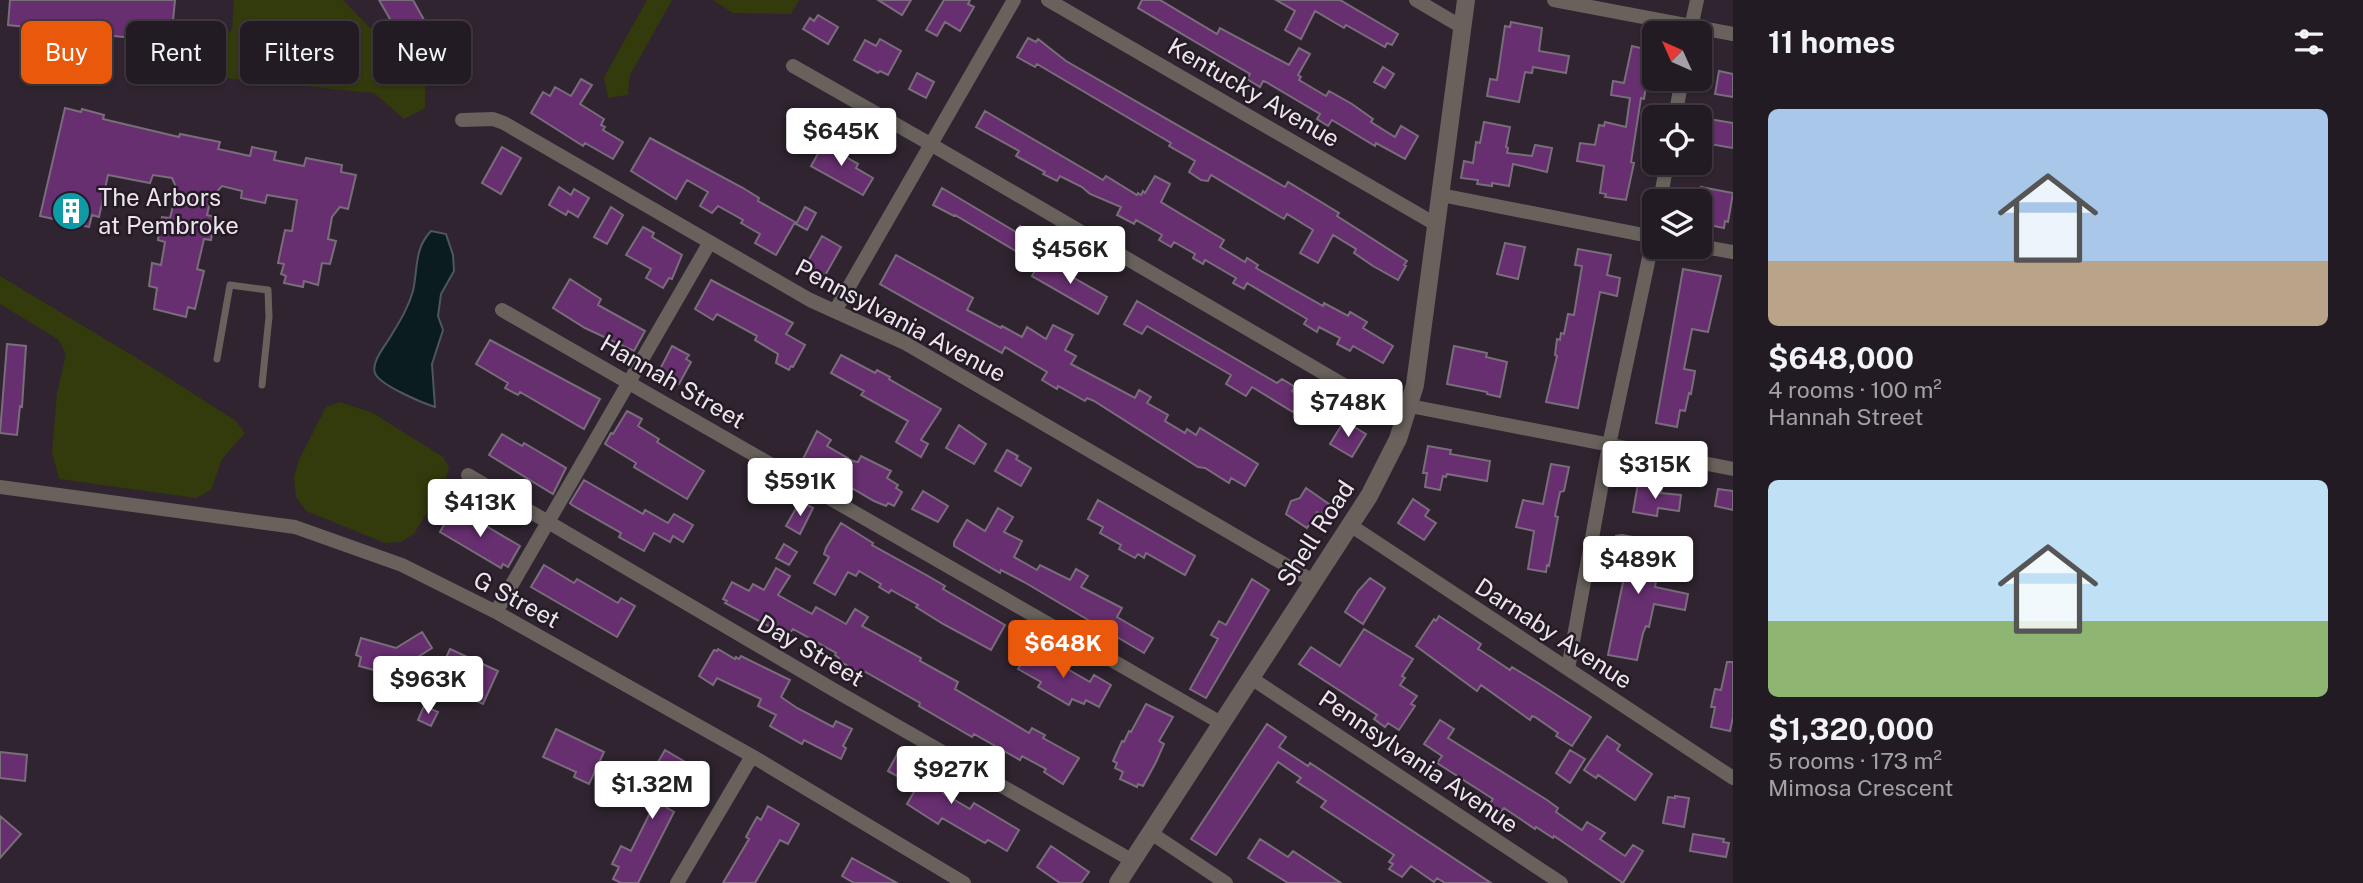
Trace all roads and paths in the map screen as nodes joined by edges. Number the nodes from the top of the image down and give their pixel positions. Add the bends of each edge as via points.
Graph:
1 (1014, 0) edge
2 (1048, 0) edge
3 (1416, 0) edge
4 (1466, 0) edge
5 (1555, 0) edge
6 (1697, 0) edge
7 (1653, 21) edge
8 (1693, 21) edge
9 (1462, 27) junction
10 (1712, 32) edge
11 (1733, 34) edge
12 (793, 66) dead end
13 (462, 120) dead end
14 (932, 145) junction
15 (1441, 195) junction
16 (1437, 225) junction
17 (1642, 234) edge
18 (710, 242) junction
19 (1712, 248) edge
20 (1733, 252) edge
21 (1649, 259) edge
22 (502, 310) dead end
23 (835, 311) junction
24 (217, 359) dead end
25 (630, 382) junction
26 (262, 384) dead end
27 (1410, 407) junction
28 (1609, 445) junction
29 (1733, 469) edge
30 (468, 475) dead end
31 (0, 487) edge
32 (548, 523) junction
33 (1350, 526) junction
34 (1313, 581) junction
35 (496, 612) junction
36 (1567, 669) junction
37 (1251, 678) junction
38 (1221, 723) junction
39 (752, 756) junction
40 (1733, 778) edge
41 (1151, 833) junction
42 (1133, 861) junction
43 (955, 881) edge
44 (677, 883) edge
45 (1118, 883) edge
46 (1226, 883) edge
47 (1561, 883) edge

1 - 14 street
2 - 16 street, Kentucky Avenue
3 - 9 street
4 - 9 street, Shell Road
5 - 7 street
6 - 8 street
9 - 15 street, Shell Road
10 - 11 street
12 - 14 street
13 - 18 street, Pennsylvania Avenue via 505,123
14 - 23 street
14 - 27 street via 1361,395 1379,404
15 - 16 street, Shell Road
15 - 17 street
16 - 27 street, Shell Road
18 - 23 street, Pennsylvania Avenue
18 - 25 street
19 - 20 street
21 - 28 street
22 - 25 street, Hannah Street
23 - 34 street, Pennsylvania Avenue via 905,343
24 - 26 lane via 230,285 268,290
25 - 32 street
25 - 38 street, Hannah Street
27 - 28 street
27 - 33 street, Shell Road via 1386,466
28 - 29 street
28 - 36 street
30 - 32 street, Day Street
31 - 35 street, G Street via 295,527 402,565
32 - 35 street
32 - 42 street, Day Street
33 - 34 street, Shell Road
33 - 36 street, Darnaby Avenue
34 - 37 street, Shell Road
35 - 39 street, G Street
36 - 40 street, Darnaby Avenue
37 - 38 street, Shell Road
37 - 47 street, Pennsylvania Avenue
38 - 41 street, Shell Road
39 - 43 street, G Street
39 - 44 street
41 - 42 street, Shell Road
41 - 46 street
42 - 45 street, Shell Road

